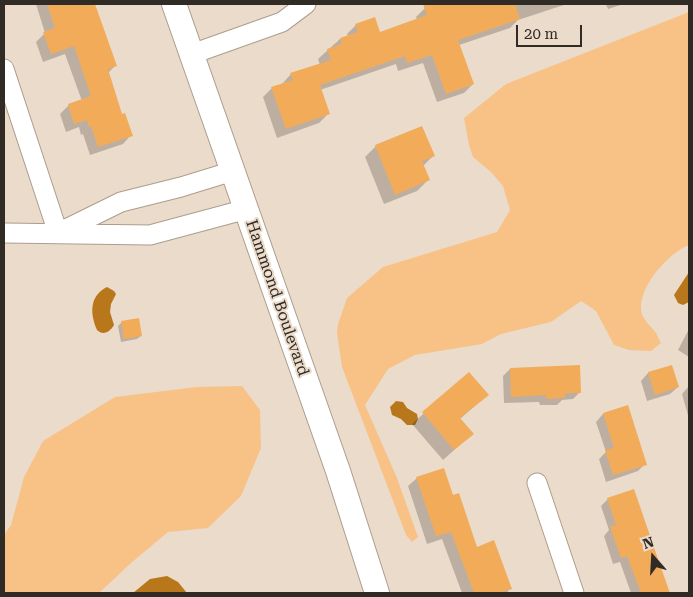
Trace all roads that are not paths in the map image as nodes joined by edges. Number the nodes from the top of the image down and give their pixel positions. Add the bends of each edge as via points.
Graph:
1 (174, 4) edge
2 (306, 4) edge
3 (192, 54) junction
4 (4, 69) edge
5 (233, 171) junction
6 (246, 209) junction
7 (4, 233) edge
8 (58, 233) junction
9 (537, 483) dead end
10 (377, 593) edge
11 (574, 593) edge

1 - 3 street, Hammond Boulevard
2 - 3 street via 282,22
3 - 5 street, Hammond Boulevard
4 - 8 street
5 - 6 street, Hammond Boulevard
5 - 8 street via 121,202
6 - 8 street via 150,235
6 - 10 street, Hammond Boulevard
7 - 8 street
9 - 11 street

